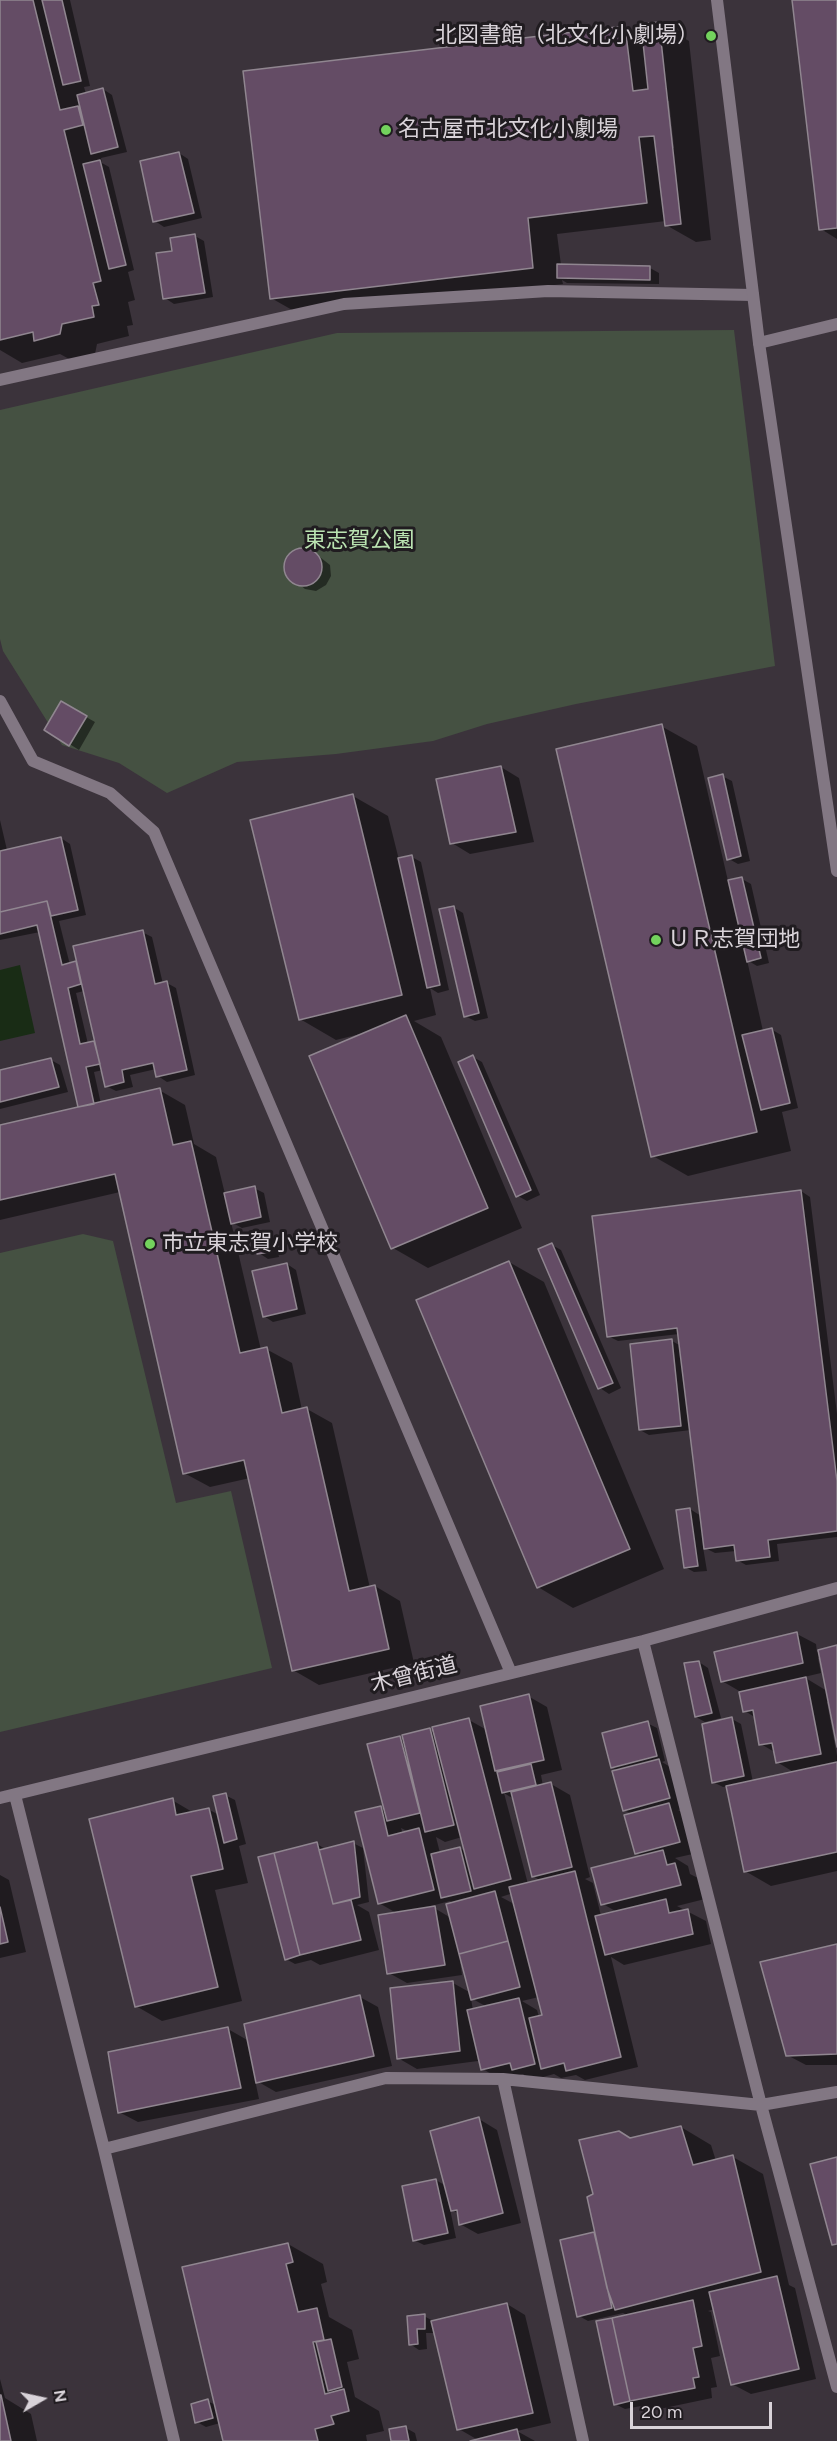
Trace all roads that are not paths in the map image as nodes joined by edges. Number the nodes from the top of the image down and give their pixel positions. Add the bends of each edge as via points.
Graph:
1 (717, 0) edge
2 (753, 295) junction
3 (837, 324) edge
4 (759, 343) junction
5 (0, 380) edge
6 (0, 701) edge
7 (835, 834) edge
8 (837, 872) edge
9 (837, 1588) edge
10 (643, 1641) junction
11 (511, 1673) junction
12 (15, 1795) junction
13 (0, 1798) edge
14 (503, 2079) junction
15 (837, 2092) edge
16 (761, 2105) junction
17 (104, 2149) junction
18 (837, 2387) edge
19 (174, 2441) edge
20 (583, 2441) edge

1 - 2 street
2 - 4 street
2 - 5 street via 548,291 344,304
3 - 4 street
4 - 7 street
6 - 11 street via 33,760 110,793 154,832
7 - 8 street
9 - 10 street, 木曾街道
10 - 11 street, 木曾街道
10 - 16 street
11 - 12 street, 木曾街道
12 - 13 street, 木曾街道
12 - 17 street
14 - 16 street
14 - 17 street via 386,2078
14 - 20 street
15 - 16 street
16 - 18 street
17 - 19 street

